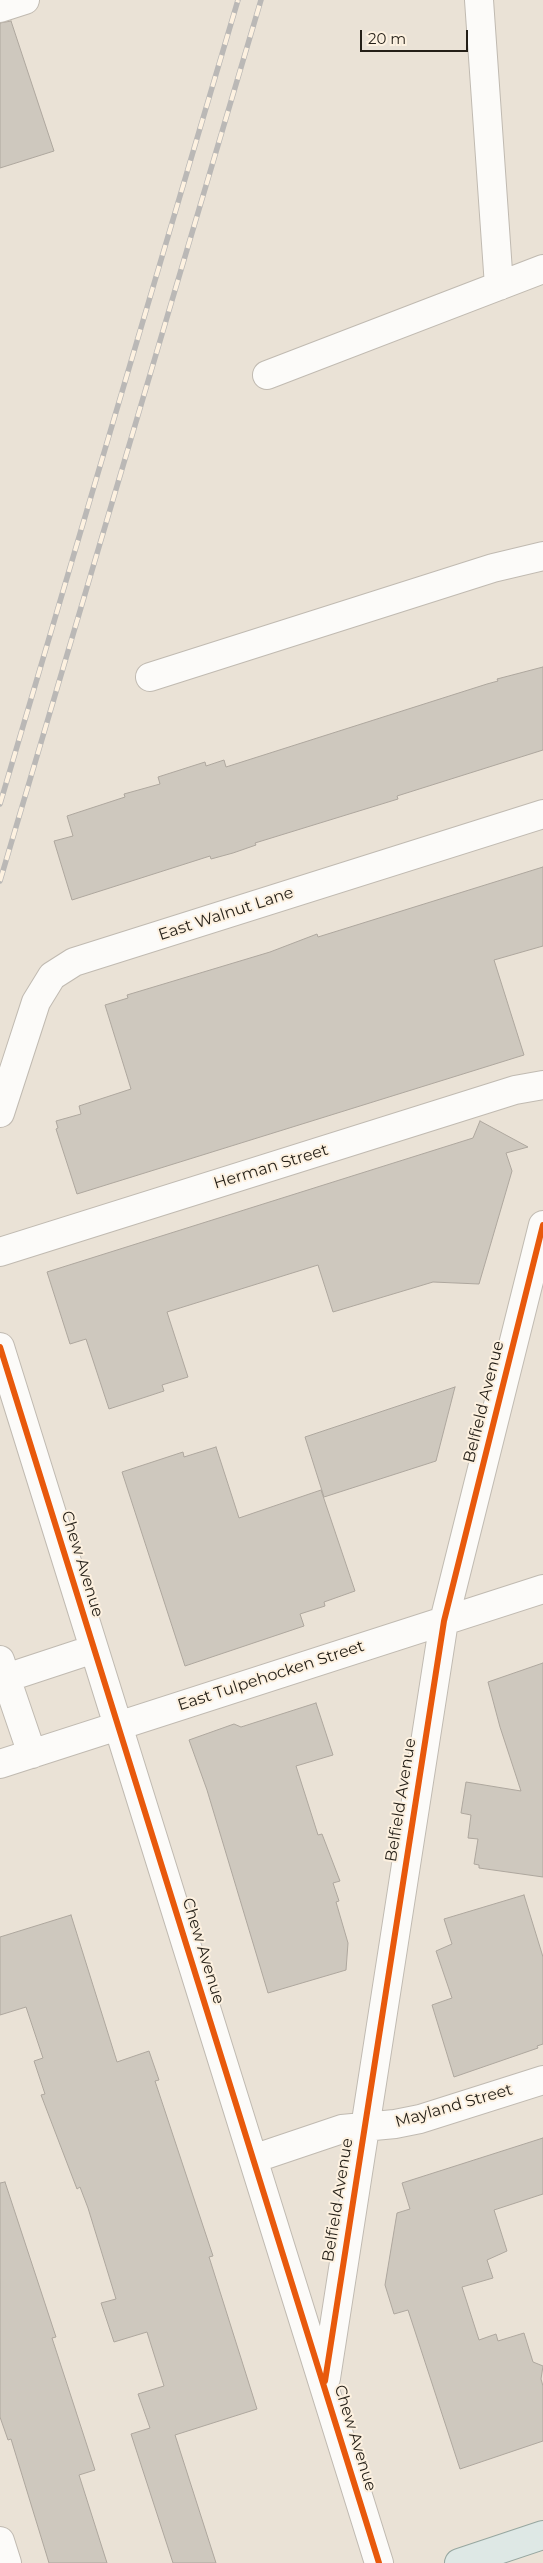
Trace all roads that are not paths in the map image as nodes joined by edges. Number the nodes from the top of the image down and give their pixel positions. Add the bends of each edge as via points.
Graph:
1 (25, 0) edge
2 (479, 0) edge
3 (0, 8) edge
4 (543, 269) edge
5 (499, 286) junction
6 (267, 375) dead end
7 (543, 556) edge
8 (150, 677) dead end
9 (543, 814) edge
10 (543, 1085) edge
11 (0, 1113) edge
12 (543, 1226) edge
13 (0, 1252) edge
14 (0, 1347) edge
15 (10, 1415) edge
16 (543, 1589) edge
17 (444, 1621) junction
18 (94, 1649) junction
19 (3, 1669) edge
20 (118, 1725) junction
21 (32, 1754) junction
22 (0, 1764) edge
23 (543, 2080) edge
24 (364, 2126) junction
25 (253, 2159) junction
26 (325, 2386) junction
27 (543, 2535) edge
28 (0, 2540) edge
29 (7, 2563) edge
30 (380, 2563) edge
31 (459, 2563) edge

1 - 3 street
2 - 5 street
4 - 5 street
5 - 6 street
7 - 8 street via 493,568
9 - 11 street, East Walnut Lane via 74,962 52,976 36,1002
10 - 13 street, Herman Street via 515,1090
12 - 17 street, Belfield Avenue
14 - 15 street, Chew Avenue
15 - 18 street, Chew Avenue
16 - 17 street, East Tulpehocken Street
17 - 20 street, East Tulpehocken Street
17 - 24 street, Belfield Avenue
18 - 19 street
18 - 20 street, Chew Avenue
19 - 21 street
20 - 21 street, East Tulpehocken Street
20 - 25 street, Chew Avenue
21 - 22 street, East Tulpehocken Street
23 - 24 street, Mayland Street via 420,2119
24 - 25 street, Mayland Street via 342,2129
24 - 26 street, Belfield Avenue
25 - 26 street, Chew Avenue
26 - 30 street, Chew Avenue
27 - 31 main road
28 - 29 street

